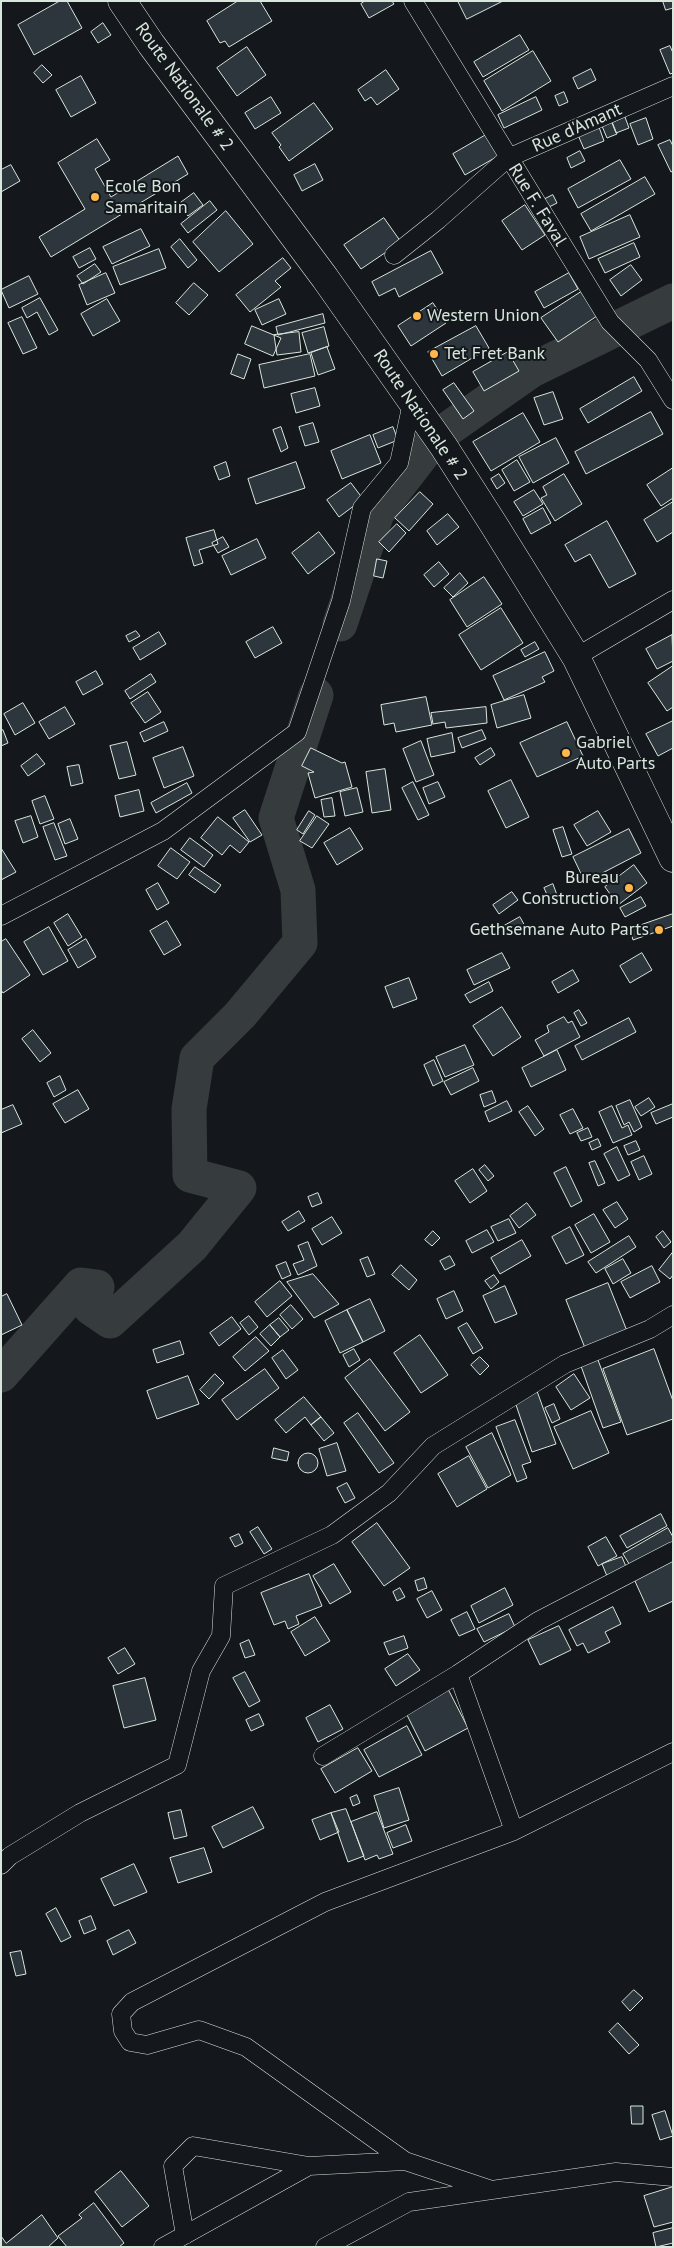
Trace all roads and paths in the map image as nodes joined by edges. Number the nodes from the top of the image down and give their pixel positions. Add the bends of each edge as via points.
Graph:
1 (122, 1) edge
2 (413, 1) edge
3 (673, 86) edge
4 (508, 158) junction
5 (394, 255) dead end
6 (673, 400) edge
7 (416, 408) junction
8 (673, 600) edge
9 (576, 657) junction
10 (673, 858) edge
11 (1, 916) edge
12 (673, 1315) edge
13 (673, 1551) edge
14 (458, 1674) junction
15 (673, 1752) edge
16 (323, 1756) dead end
17 (514, 1831) junction
18 (1, 1864) edge
19 (405, 2162) junction
20 (309, 2166) junction
21 (673, 2177) edge
22 (492, 2190) junction
23 (185, 2235) junction
24 (164, 2247) edge
25 (325, 2247) edge

1 - 7 main road, Route Nationale # 2
2 - 4 street, Rue F. Faval
3 - 4 street, Rue d'Amant
4 - 5 street, Rue d'Amant
4 - 6 street, Rue F. Faval via 610,322 648,360
7 - 9 main road, Route Nationale # 2
7 - 11 street via 399,463 362,508 341,601 297,732 163,831
8 - 9 street
9 - 10 main road, Route Nationale # 2
12 - 18 street via 650,1329 565,1364 433,1446 389,1493 332,1535 224,1586 221,1636 201,1671 177,1765 80,1813
13 - 14 street via 538,1621
14 - 16 street
14 - 17 street
15 - 17 street
17 - 19 street via 325,1902 132,2002 121,2014 123,2031 130,2042 147,2045 200,2030 246,2047
19 - 20 street
19 - 22 street
20 - 23 street
20 - 23 street via 193,2146 172,2166
21 - 22 street via 616,2172
22 - 25 street via 409,2202
23 - 24 street

